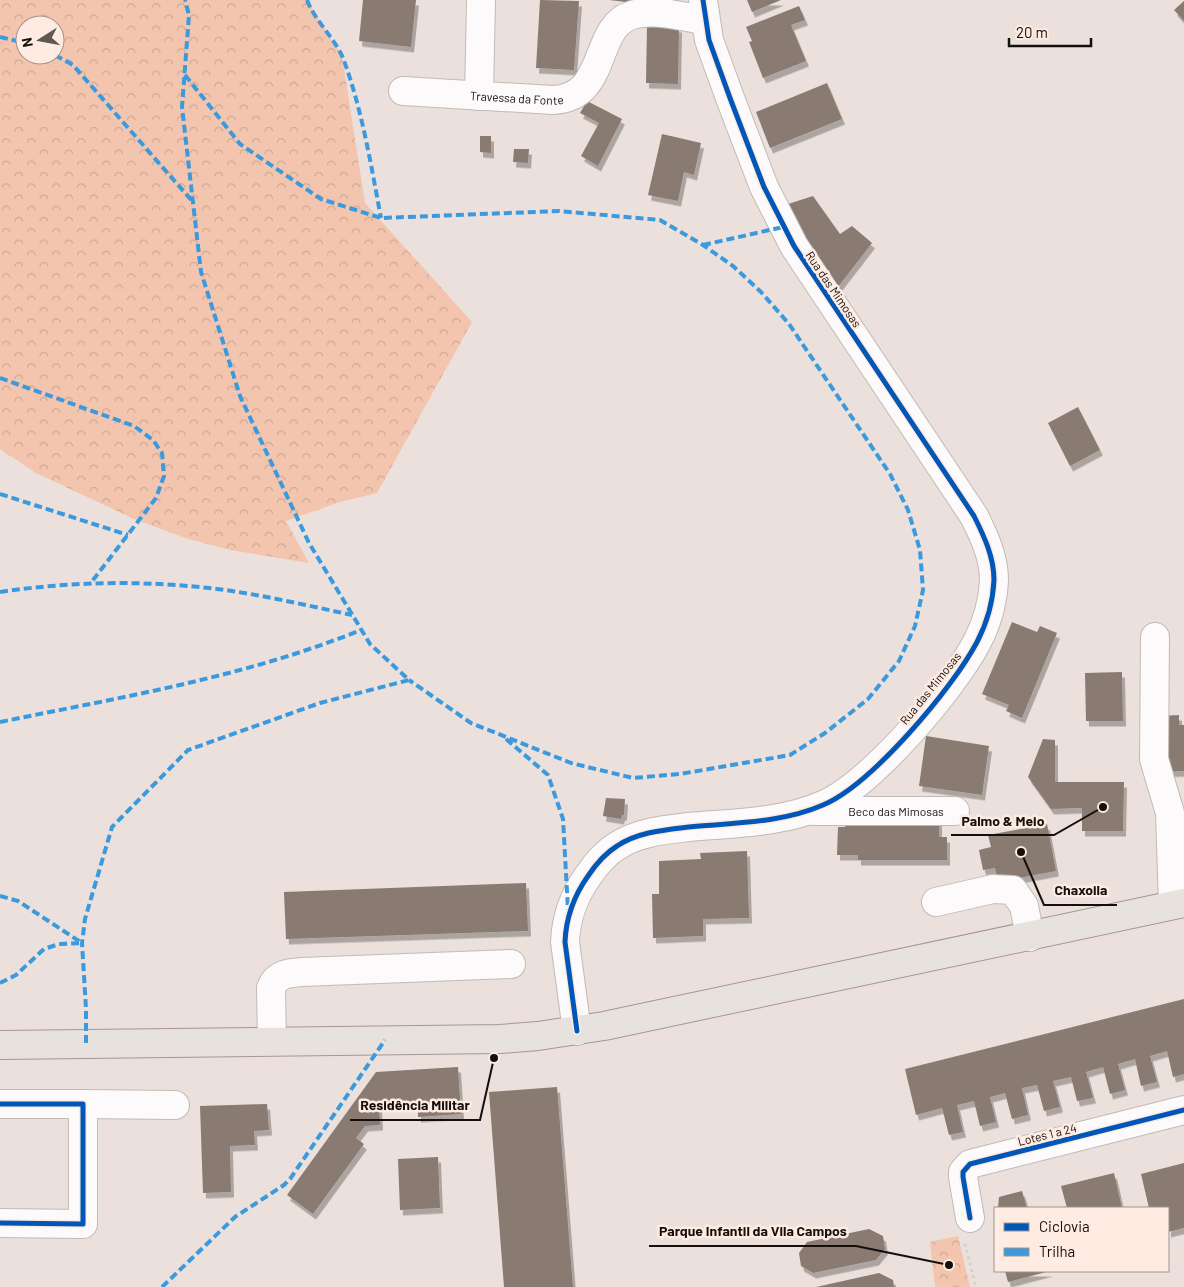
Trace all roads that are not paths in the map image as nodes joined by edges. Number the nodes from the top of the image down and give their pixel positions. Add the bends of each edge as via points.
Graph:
1 (482, 0) edge
2 (704, 10) edge
3 (403, 91) dead end
4 (479, 96) junction
5 (1155, 636) dead end
6 (806, 811) junction
7 (955, 811) dead end
8 (936, 902) dead end
9 (1178, 904) edge
10 (1030, 936) junction
11 (511, 964) dead end
12 (578, 1031) junction
13 (272, 1041) junction
14 (0, 1045) edge
15 (0, 1104) edge
16 (83, 1104) junction
17 (175, 1104) dead end
18 (1184, 1110) edge
19 (970, 1218) road end
20 (0, 1223) edge

1 - 4 street
2 - 4 street, Travessa da Fonte via 636,14 624,18 611,32 591,78 571,96 552,100
2 - 6 street, Rua das Mimosas via 712,47 760,176 787,233 966,504 986,541 993,568 993,593 982,630 952,681 867,776 836,798
3 - 4 street, Travessa da Fonte
5 - 9 street via 1154,759 1170,812
6 - 7 street, Beco das Mimosas
6 - 12 street, Rua das Mimosas via 777,818 645,833 607,853 577,892 567,924 565,942
8 - 10 street via 993,889 1013,890 1024,906
9 - 10 main road
10 - 12 main road
11 - 13 street via 282,975 271,988
12 - 13 main road via 500,1039
13 - 14 main road
15 - 16 street
16 - 17 street
16 - 20 street via 83,1224
18 - 19 street, Lotes 1 a 24 via 970,1164 962,1177

